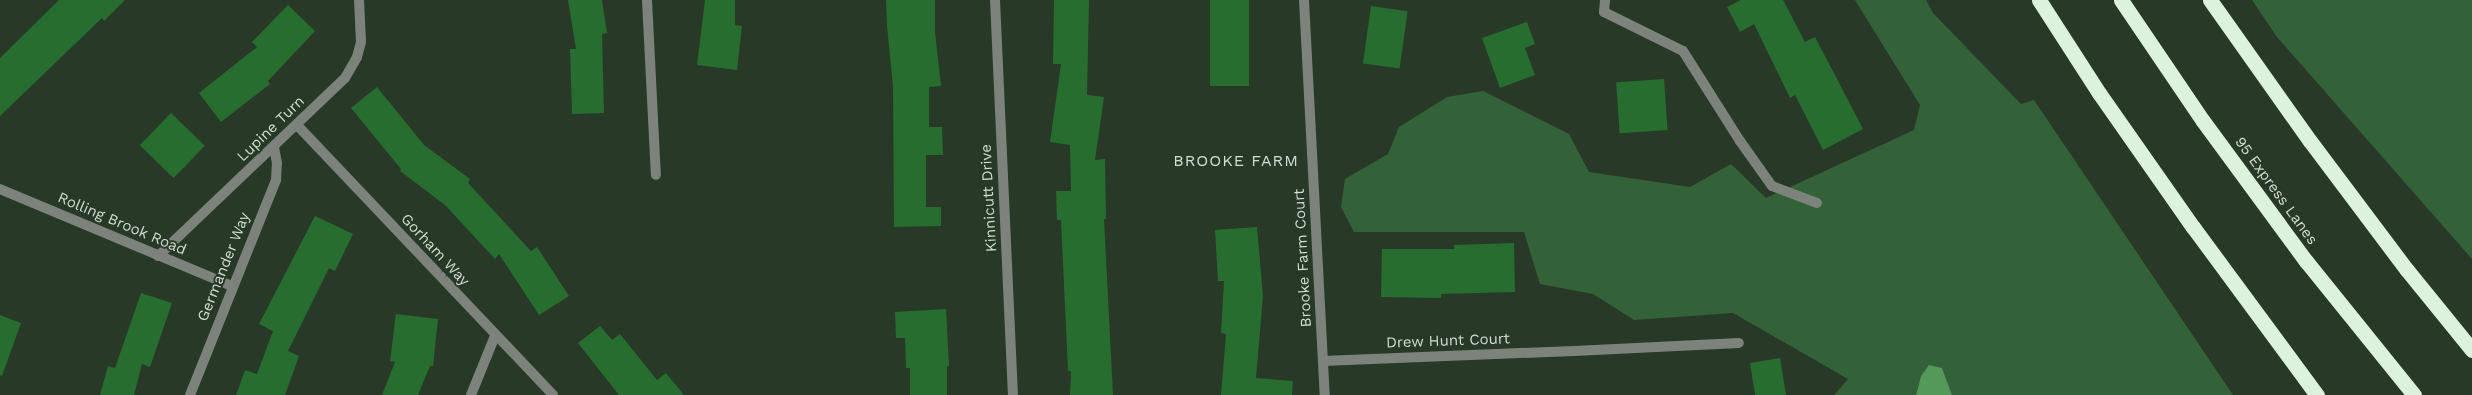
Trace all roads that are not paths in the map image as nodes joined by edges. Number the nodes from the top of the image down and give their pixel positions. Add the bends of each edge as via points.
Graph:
1 (359, 0) edge
2 (647, 0) edge
3 (995, 0) edge
4 (1304, 0) edge
5 (1605, 0) edge
6 (2039, 0) edge
7 (2121, 0) edge
8 (2210, 0) edge
9 (297, 125) junction
10 (274, 148) junction
11 (656, 176) dead end
12 (0, 188) edge
13 (1818, 203) dead end
14 (158, 256) junction
15 (232, 286) junction
16 (495, 336) junction
17 (1739, 343) dead end
18 (2472, 350) edge
19 (1323, 361) junction
20 (190, 395) edge
21 (471, 395) edge
22 (553, 395) edge
23 (1013, 395) edge
24 (1325, 395) edge
25 (2317, 395) edge
26 (2414, 395) edge

1 - 9 street, Lupine Turn via 357,57 345,78
2 - 11 street
3 - 23 street, Kinnicutt Drive
4 - 19 street, Brooke Farm Court
5 - 13 street via 1604,12 1684,51 1772,186
6 - 25 highway via 2098,93
7 - 26 highway, 95 Express Lanes via 2203,121 2306,262
8 - 18 highway via 2327,164
9 - 10 street, Lupine Turn
9 - 16 street, Gorham Way
10 - 14 street, Lupine Turn
10 - 15 street, Germander Way via 276,180
12 - 14 street, Rolling Brook Road
14 - 15 street, Rolling Brook Road
15 - 20 street, Germander Way
16 - 21 street
16 - 22 street, Gorham Way
17 - 19 street, Drew Hunt Court
19 - 24 street, Brooke Farm Court

